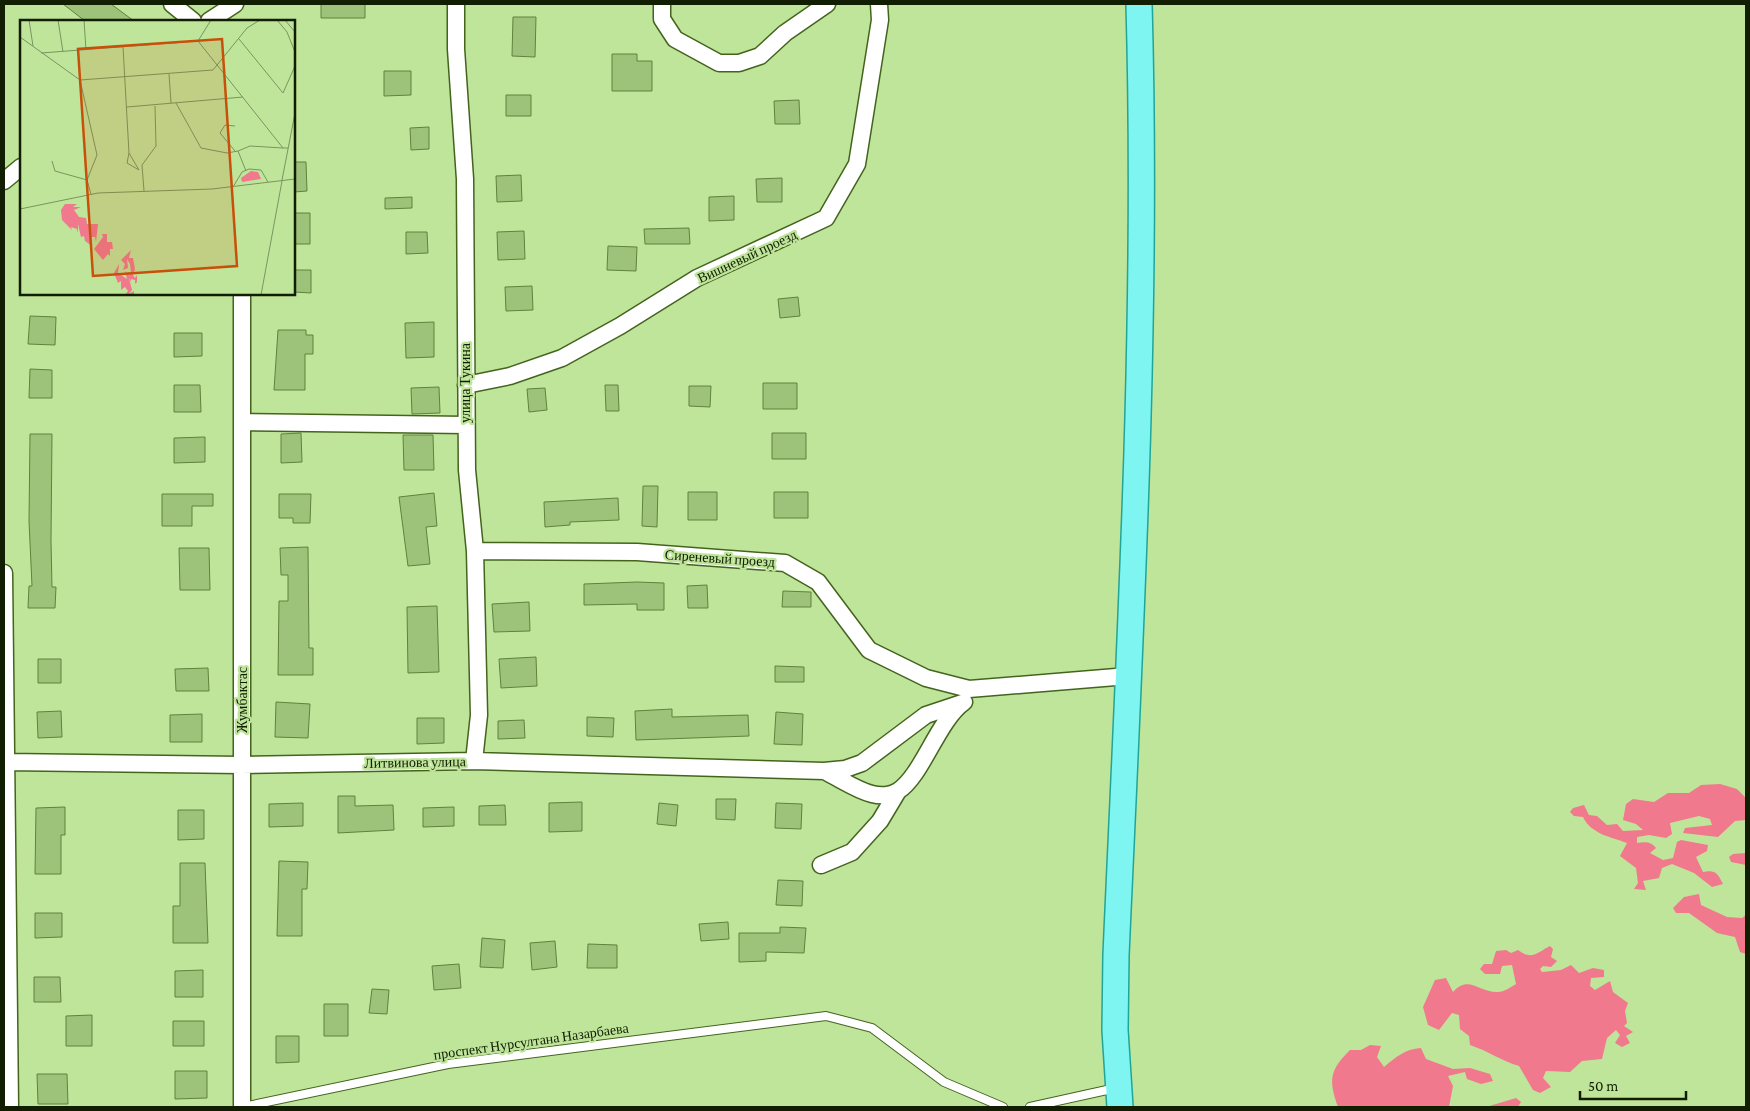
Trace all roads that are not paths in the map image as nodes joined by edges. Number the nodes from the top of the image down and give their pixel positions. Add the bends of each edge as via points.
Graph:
1 (172, 4) edge
2 (235, 4) edge
3 (456, 4) edge
4 (662, 4) edge
5 (827, 4) edge
6 (879, 4) edge
7 (1140, 4) edge
8 (192, 20) edge
9 (210, 20) edge
10 (20, 168) edge
11 (4, 181) edge
12 (242, 295) edge
13 (466, 385) junction
14 (242, 422) junction
15 (466, 425) junction
16 (475, 550) junction
17 (4, 573) edge
18 (1128, 676) junction
19 (994, 686) junction
20 (962, 703) junction
21 (474, 761) junction
22 (6, 762) junction
23 (241, 765) junction
24 (824, 771) junction
25 (898, 791) junction
26 (821, 865) dead end
27 (6, 1044) edge
28 (1119, 1098) edge
29 (10, 1107) edge
30 (242, 1107) edge
31 (1003, 1107) edge
32 (1030, 1107) edge

1 - 8 street
2 - 9 street
3 - 13 street, улица Тукина via 465,179
4 - 5 street via 662,19 675,39 719,63 739,63 760,56 785,33
6 - 13 street, Вишневый проезд via 880,20 857,164 826,218 697,278 562,358 510,376
7 - 18 main road via 1141,331
10 - 11 street
12 - 14 street, Жумбактас
13 - 15 street, улица Тукина
14 - 15 street
14 - 23 street, Жумбактас
15 - 16 street, улица Тукина
16 - 19 street, Сиреневый проезд via 637,552 785,563 818,582 869,650 948,686 968,689
16 - 21 street, улица Тукина via 479,715
17 - 22 street
18 - 19 street, Сиреневый проезд
18 - 28 main road via 1116,956 1115,1030
19 - 20 street, Литвинова улица
20 - 24 street, Литвинова улица via 926,715 862,763
20 - 25 street via 930,745 913,775
21 - 23 street, Литвинова улица
21 - 24 street, Литвинова улица
22 - 23 street, Литвинова улица
22 - 27 street
23 - 30 street, Жумбактас
24 - 25 street via 871,794 886,796
25 - 26 street via 880,821 852,852
27 - 29 street
28 - 32 lane
30 - 31 lane, проспект Нурсултана Назарбаева via 448,1064 826,1016 872,1028 944,1082

